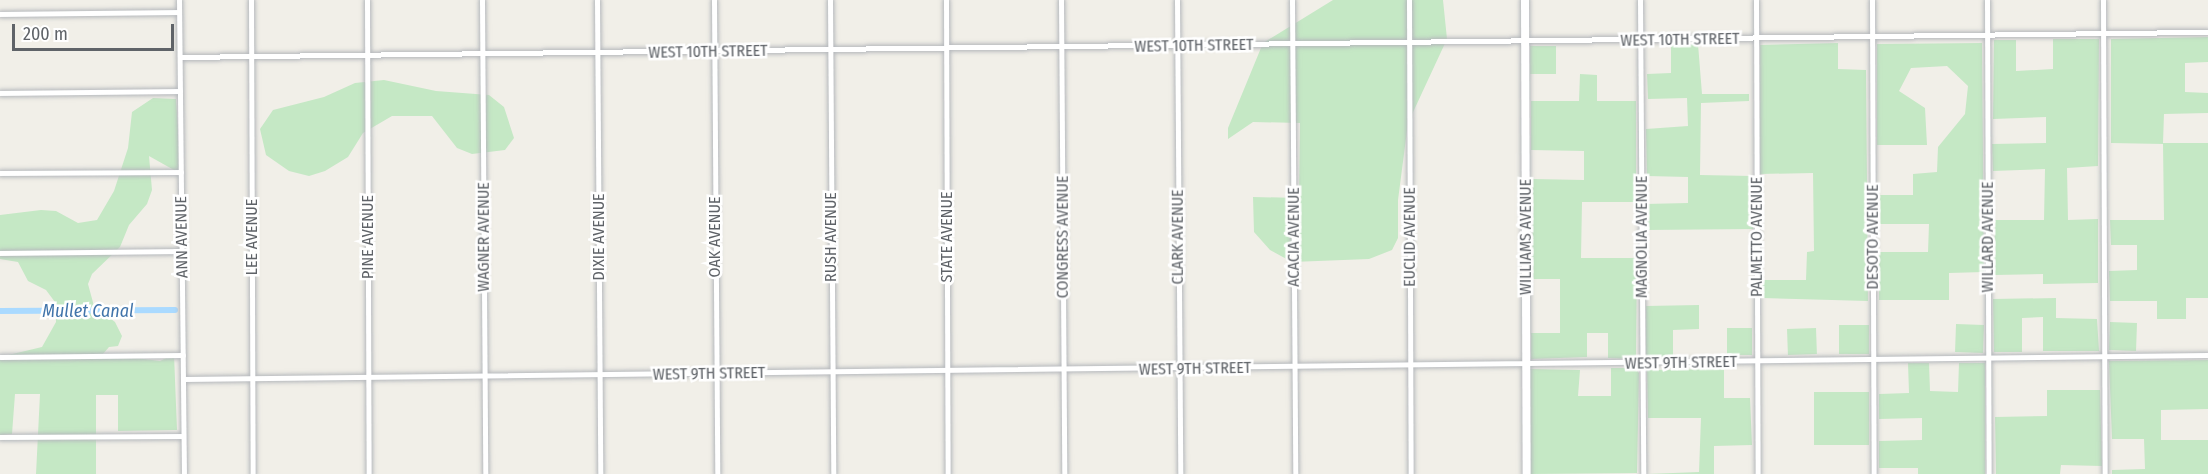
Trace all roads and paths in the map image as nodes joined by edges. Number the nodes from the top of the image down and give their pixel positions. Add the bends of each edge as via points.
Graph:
1 (179, 0) edge
2 (251, 0) edge
3 (367, 0) edge
4 (482, 0) edge
5 (597, 0) edge
6 (714, 0) edge
7 (830, 0) edge
8 (945, 0) edge
9 (1061, 0) edge
10 (1177, 0) edge
11 (1292, 0) edge
12 (1409, 0) edge
13 (1525, 0) edge
14 (1640, 0) edge
15 (1756, 0) edge
16 (1872, 0) edge
17 (1988, 0) edge
18 (2103, 0) edge
19 (179, 12) junction
20 (0, 14) edge
21 (2208, 32) edge
22 (2104, 34) junction
23 (1988, 36) junction
24 (1872, 37) junction
25 (1756, 39) junction
26 (1641, 41) junction
27 (1525, 43) junction
28 (1293, 45) junction
29 (1409, 45) junction
30 (1177, 46) junction
31 (1062, 48) junction
32 (946, 49) junction
33 (830, 50) junction
34 (714, 51) junction
35 (598, 53) junction
36 (482, 54) junction
37 (367, 55) junction
38 (252, 56) junction
39 (180, 57) junction
40 (180, 91) junction
41 (0, 93) edge
42 (181, 172) junction
43 (0, 173) edge
44 (182, 251) junction
45 (0, 253) edge
46 (183, 355) junction
47 (2208, 355) edge
48 (0, 357) edge
49 (2105, 357) junction
50 (1989, 359) junction
51 (1874, 360) junction
52 (1758, 362) junction
53 (1642, 364) junction
54 (1527, 366) junction
55 (1410, 367) junction
56 (1294, 368) junction
57 (1179, 369) junction
58 (1064, 370) junction
59 (948, 372) junction
60 (832, 373) junction
61 (716, 374) junction
62 (600, 375) junction
63 (484, 377) junction
64 (368, 378) junction
65 (183, 379) junction
66 (253, 379) junction
67 (183, 436) junction
68 (0, 437) edge
69 (184, 474) edge
70 (254, 474) edge
71 (369, 474) edge
72 (485, 474) edge
73 (600, 474) edge
74 (717, 474) edge
75 (833, 474) edge
76 (948, 474) edge
77 (1064, 474) edge
78 (1179, 474) edge
79 (1295, 474) edge
80 (1411, 474) edge
81 (1527, 474) edge
82 (1642, 474) edge
83 (1758, 474) edge
84 (1874, 474) edge
85 (1989, 474) edge
86 (2105, 474) edge

1 - 19 street, ANN AVENUE
2 - 38 street, LEE AVENUE
3 - 37 street, PINE AVENUE
4 - 36 street, WAGNER AVENUE
5 - 35 street, DIXIE AVENUE
6 - 34 street, OAK AVENUE
7 - 33 street, RUSH AVENUE
8 - 32 street, STATE AVENUE
9 - 31 street, CONGRESS AVENUE
10 - 30 street, CLARK AVENUE
11 - 28 street, ACACIA AVENUE
12 - 29 street, EUCLID AVENUE
13 - 27 street, WILLIAMS AVENUE
14 - 26 street, MAGNOLIA AVENUE
15 - 25 street, PALMETTO AVENUE
16 - 24 street, DESOTO AVENUE
17 - 23 street, WILLARD AVENUE
18 - 22 street
19 - 20 street
19 - 39 street, ANN AVENUE
21 - 22 street, WEST 10TH STREET
22 - 23 street, WEST 10TH STREET
22 - 49 street
23 - 24 street, WEST 10TH STREET
23 - 50 street, WILLARD AVENUE
24 - 25 street, WEST 10TH STREET
24 - 51 street, DESOTO AVENUE
25 - 26 street, WEST 10TH STREET
25 - 52 street, PALMETTO AVENUE
26 - 27 street, WEST 10TH STREET
26 - 53 street, MAGNOLIA AVENUE
27 - 29 street, WEST 10TH STREET
27 - 54 street, WILLIAMS AVENUE
28 - 29 street, WEST 10TH STREET
28 - 30 street, WEST 10TH STREET
28 - 56 street, ACACIA AVENUE
29 - 55 street, EUCLID AVENUE
30 - 31 street, WEST 10TH STREET
30 - 57 street, CLARK AVENUE
31 - 32 street, WEST 10TH STREET
31 - 58 street, CONGRESS AVENUE
32 - 33 street, WEST 10TH STREET
32 - 59 street, STATE AVENUE
33 - 34 street, WEST 10TH STREET
33 - 60 street, RUSH AVENUE
34 - 35 street, WEST 10TH STREET
34 - 61 street, OAK AVENUE
35 - 36 street, WEST 10TH STREET
35 - 62 street, DIXIE AVENUE
36 - 37 street, WEST 10TH STREET
36 - 63 street, WAGNER AVENUE
37 - 38 street, WEST 10TH STREET
37 - 64 street, PINE AVENUE
38 - 39 street, WEST 10TH STREET
38 - 66 street, LEE AVENUE
39 - 40 street, ANN AVENUE
40 - 41 street
40 - 42 street, ANN AVENUE
42 - 43 street
42 - 44 street, ANN AVENUE
44 - 45 street
44 - 46 street, ANN AVENUE
46 - 48 street
46 - 65 street, ANN AVENUE
47 - 49 street, WEST 9TH STREET
49 - 50 street, WEST 9TH STREET
49 - 86 street
50 - 51 street, WEST 9TH STREET
50 - 85 street, WILLARD AVENUE
51 - 52 street, WEST 9TH STREET
51 - 84 street, DESOTO AVENUE
52 - 53 street, WEST 9TH STREET
52 - 83 street, PALMETTO AVENUE
53 - 54 street, WEST 9TH STREET
53 - 82 street, MAGNOLIA AVENUE
54 - 55 street, WEST 9TH STREET
54 - 81 street, WILLIAMS AVENUE
55 - 56 street, WEST 9TH STREET
55 - 80 street, EUCLID AVENUE
56 - 57 street, WEST 9TH STREET
56 - 79 street, ACACIA AVENUE
57 - 58 street, WEST 9TH STREET
57 - 78 street, CLARK AVENUE
58 - 59 street, WEST 9TH STREET
58 - 77 street, CONGRESS AVENUE
59 - 60 street, WEST 9TH STREET
59 - 76 street, STATE AVENUE
60 - 61 street, WEST 9TH STREET
60 - 75 street, RUSH AVENUE
61 - 62 street, WEST 9TH STREET
61 - 74 street, OAK AVENUE
62 - 63 street, WEST 9TH STREET
62 - 73 street, DIXIE AVENUE
63 - 64 street, WEST 9TH STREET
63 - 72 street, WAGNER AVENUE
64 - 66 street, WEST 9TH STREET
64 - 71 street, PINE AVENUE
65 - 66 street, WEST 9TH STREET
65 - 67 street, ANN AVENUE
66 - 70 street, LEE AVENUE
67 - 68 street
67 - 69 street, ANN AVENUE

